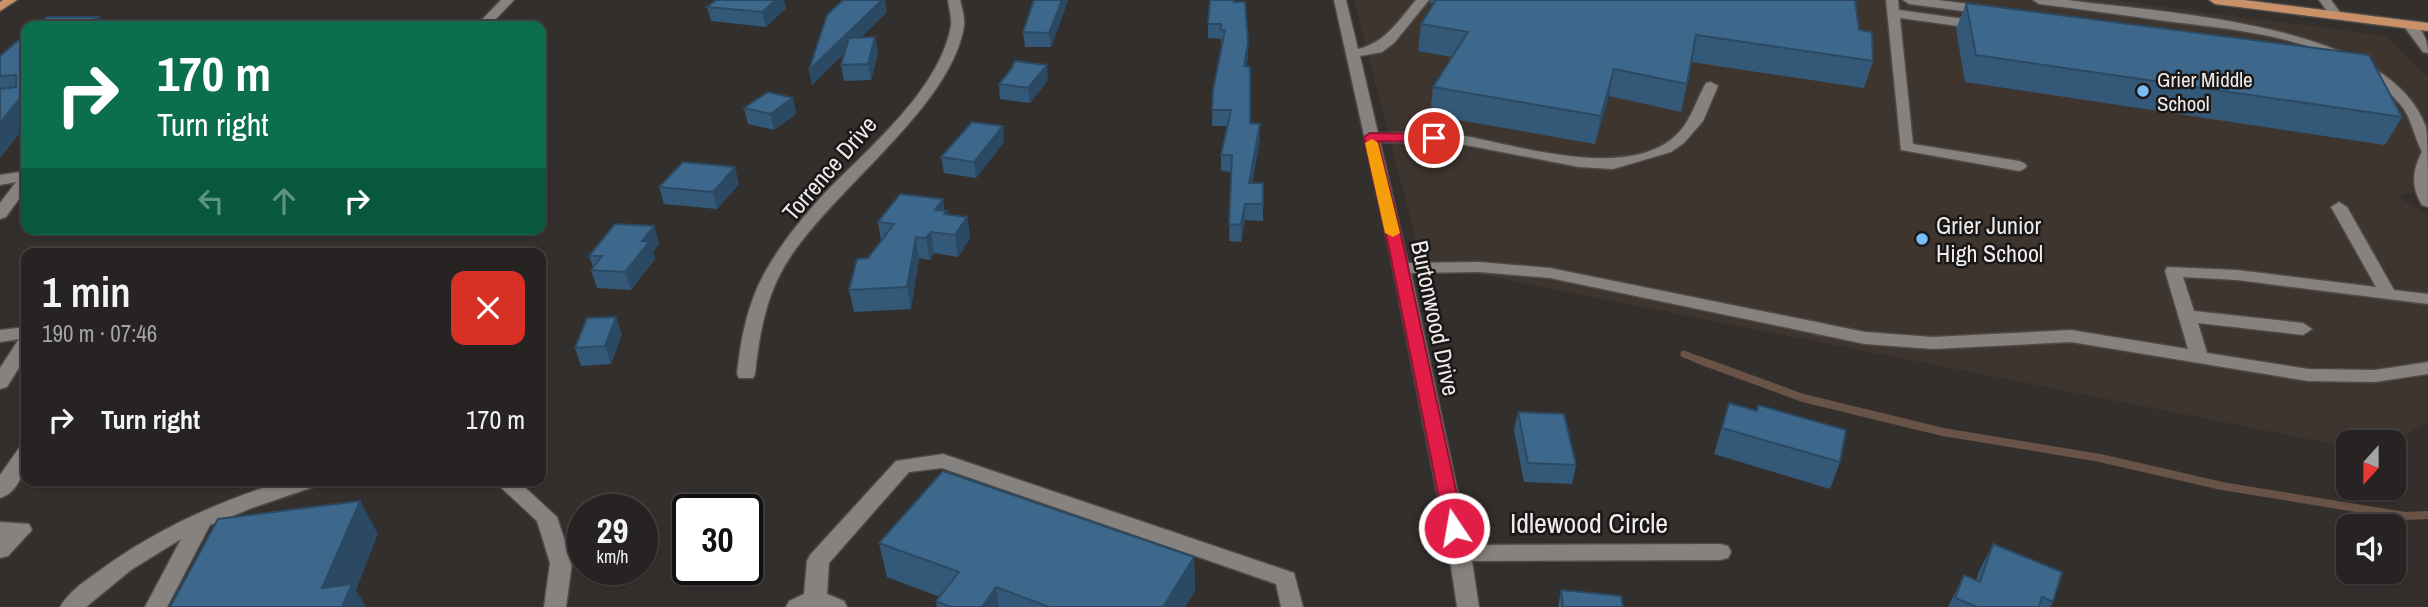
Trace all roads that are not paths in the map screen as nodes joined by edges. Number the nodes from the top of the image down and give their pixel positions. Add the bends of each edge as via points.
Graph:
1 (11, 0) edge
2 (508, 0) edge
3 (954, 0) edge
4 (1340, 0) edge
5 (1423, 0) edge
6 (1909, 0) edge
7 (2039, 0) edge
8 (2214, 0) edge
9 (2325, 0) edge
10 (2256, 3) edge
11 (0, 7) edge
12 (1893, 7) edge
13 (2004, 13) edge
14 (2336, 15) junction
15 (487, 21) edge
16 (2409, 25) junction
17 (1990, 27) edge
18 (2428, 27) edge
19 (2278, 49) edge
20 (2428, 49) edge
21 (1352, 54) junction
22 (2347, 58) junction
23 (2350, 76) edge
24 (2378, 79) junction
25 (1711, 86) dead end
26 (1370, 137) junction
27 (2428, 153) edge
28 (2019, 166) dead end
29 (21, 178) edge
30 (0, 180) edge
31 (21, 184) edge
32 (2428, 201) edge
33 (2339, 207) dead end
34 (0, 214) edge
35 (1401, 268) junction
36 (2388, 294) junction
37 (2428, 299) edge
38 (2187, 316) junction
39 (2303, 329) dead end
40 (21, 334) edge
41 (0, 336) edge
42 (21, 348) edge
43 (2199, 356) junction
44 (6, 364) edge
45 (2428, 368) edge
46 (746, 374) dead end
47 (0, 383) edge
48 (21, 460) edge
49 (291, 486) edge
50 (510, 486) edge
51 (0, 491) edge
52 (203, 519) junction
53 (0, 530) edge
54 (0, 550) edge
55 (1720, 552) dead end
56 (1460, 554) junction
57 (816, 604) edge
58 (71, 607) edge
59 (156, 607) edge
60 (555, 607) edge
61 (1292, 607) edge
62 (1468, 607) edge

1 - 11 main road
2 - 15 street
3 - 46 street, Torrence Drive via 956,26 941,74 811,218 776,268 753,323
4 - 21 street, Burtonwood Drive
5 - 21 street via 1383,45
6 - 13 street
7 - 22 street via 2258,29 2297,37
8 - 10 main road
9 - 14 street
10 - 14 main road
12 - 17 street
12 - 28 street via 1906,147
14 - 16 main road
16 - 18 main road
16 - 20 street
19 - 22 street
21 - 26 street, Burtonwood Drive
22 - 24 street
23 - 24 street
24 - 27 street via 2404,99
25 - 26 street via 1696,121 1679,140 1667,149 1613,164 1455,139
26 - 35 street, Burtonwood Drive
27 - 32 street via 2420,185
29 - 30 street
31 - 34 street
33 - 36 street
35 - 43 street via 1479,267 1549,273 1865,338 1933,343 2071,336
35 - 56 street, Burtonwood Drive
36 - 37 street
36 - 38 street via 2173,271
38 - 39 street
38 - 43 street
40 - 41 street
42 - 44 street
43 - 45 street via 2308,375 2375,376
44 - 47 street
48 - 51 street
49 - 52 street via 248,498
50 - 60 street via 546,517 561,563
52 - 58 street via 167,536
52 - 59 street
53 - 54 street via 21,530
55 - 56 street, Idlewood Circle
56 - 62 street, Burtonwood Drive
57 - 61 street via 818,561 902,467 943,461 1286,579

